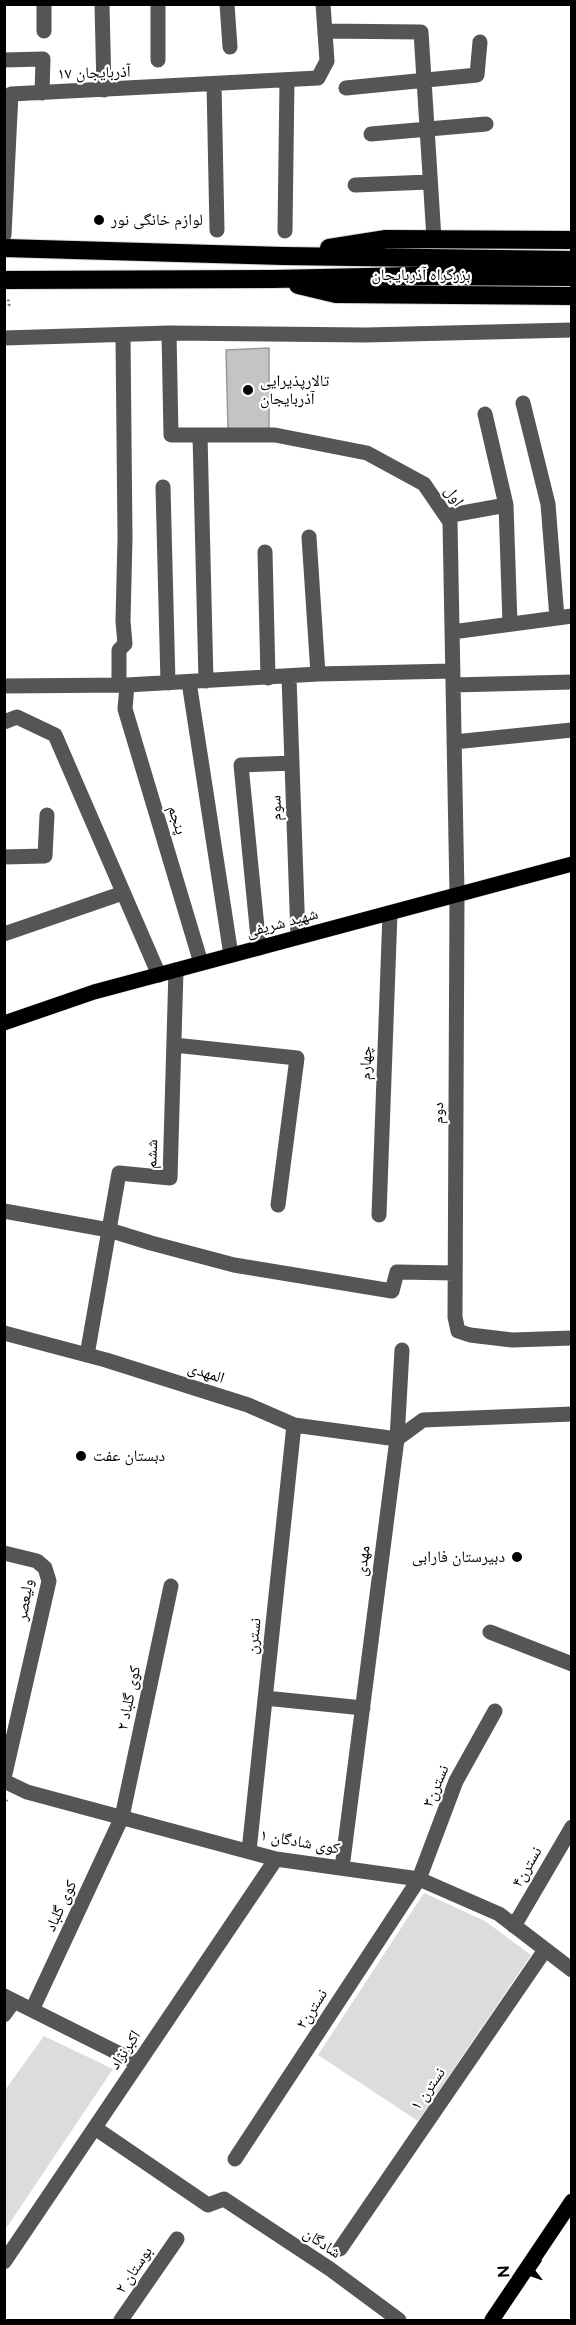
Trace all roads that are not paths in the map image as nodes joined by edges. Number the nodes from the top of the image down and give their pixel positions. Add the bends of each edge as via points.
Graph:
1 (44, 4) edge
2 (102, 4) edge
3 (158, 4) edge
4 (227, 4) edge
5 (323, 4) edge
6 (44, 31) dead end
7 (325, 31) junction
8 (480, 42) dead end
9 (230, 47) dead end
10 (4, 60) edge
11 (158, 60) dead end
12 (423, 79) junction
13 (287, 80) junction
14 (214, 84) junction
15 (346, 88) dead end
16 (104, 90) junction
17 (42, 93) junction
18 (8, 123) edge
19 (486, 124) dead end
20 (426, 130) junction
21 (371, 134) dead end
22 (429, 182) junction
23 (355, 185) dead end
24 (217, 230) dead end
25 (285, 231) dead end
26 (4, 235) edge
27 (434, 238) junction
28 (572, 240) edge
29 (4, 248) edge
30 (283, 256) junction
31 (572, 260) edge
32 (572, 277) edge
33 (273, 279) junction
34 (4, 280) edge
35 (572, 296) edge
36 (572, 330) edge
37 (169, 333) junction
38 (123, 336) junction
39 (4, 338) edge
40 (523, 403) dead end
41 (485, 414) dead end
42 (200, 435) junction
43 (164, 487) dead end
44 (506, 505) junction
45 (446, 516) junction
46 (309, 537) dead end
47 (265, 552) dead end
48 (564, 617) edge
49 (510, 624) junction
50 (452, 632) junction
51 (318, 674) junction
52 (289, 677) junction
53 (268, 678) junction
54 (453, 678) junction
55 (206, 681) junction
56 (189, 682) junction
57 (572, 682) edge
58 (168, 683) junction
59 (123, 685) junction
60 (4, 686) edge
61 (4, 722) edge
62 (572, 730) edge
63 (454, 742) junction
64 (292, 763) junction
65 (47, 815) dead end
66 (4, 857) edge
67 (572, 864) edge
68 (123, 893) junction
69 (458, 894) junction
70 (390, 913) junction
71 (4, 934) edge
72 (298, 937) junction
73 (259, 948) junction
74 (231, 955) junction
75 (201, 963) junction
76 (176, 970) junction
77 (159, 975) junction
78 (4, 1023) edge
79 (174, 1045) junction
80 (278, 1205) dead end
81 (4, 1211) edge
82 (379, 1215) dead end
83 (109, 1230) junction
84 (456, 1273) junction
85 (4, 1333) edge
86 (572, 1338) edge
87 (402, 1350) dead end
88 (87, 1355) junction
89 (572, 1414) edge
90 (294, 1425) junction
91 (396, 1439) junction
92 (4, 1553) edge
93 (171, 1586) dead end
94 (490, 1632) dead end
95 (572, 1664) edge
96 (265, 1698) junction
97 (363, 1708) junction
98 (495, 1711) dead end
99 (4, 1779) edge
100 (122, 1817) junction
101 (572, 1827) edge
102 (249, 1851) junction
103 (276, 1859) junction
104 (342, 1868) junction
105 (419, 1879) junction
106 (514, 1926) junction
107 (545, 1950) junction
108 (572, 1970) edge
109 (9, 1999) edge
110 (32, 2010) junction
111 (4, 2015) edge
112 (138, 2062) junction
113 (95, 2127) junction
114 (236, 2158) dead end
115 (572, 2201) edge
116 (177, 2239) dead end
117 (340, 2249) dead end
118 (4, 2262) edge
119 (121, 2320) edge
120 (399, 2320) edge
121 (492, 2320) edge

1 - 6 street
2 - 16 street
3 - 11 street
4 - 9 street
5 - 7 street
7 - 12 street via 421,32
7 - 13 street, آذربایجان ۱۷ via 327,61 318,78
8 - 12 street via 477,75
10 - 17 street via 43,59
12 - 15 street
12 - 20 street
13 - 14 street, آذربایجان ۱۷
13 - 25 street
14 - 16 street, آذربایجان ۱۷
14 - 24 street
16 - 17 street, آذربایجان ۱۷
17 - 18 street, آذربایجان ۱۷ via 12,94
18 - 26 street, آذربایجان ۱۷
19 - 20 street
20 - 21 street
20 - 22 street
22 - 23 street
22 - 27 street
27 - 28 highway, بزرگراه آذربایجان
27 - 30 highway, بزرگراه آذربایجان via 386,239
29 - 30 highway, بزرگراه آذربایجان
30 - 31 highway, بزرگراه آذربایجان
32 - 33 highway, بزرگراه آذربایجان
33 - 34 highway, بزرگراه آذربایجان
33 - 35 highway, بزرگراه آذربایجان via 336,294
36 - 37 street via 366,335
37 - 38 street
37 - 42 street, اول via 171,435
38 - 39 street
38 - 59 street, پنجم via 125,644 118,650
40 - 48 street via 548,504
41 - 44 street
42 - 45 street, اول via 275,435 367,453 424,484
42 - 55 street
43 - 58 street
44 - 45 street
44 - 49 street
45 - 50 street, اول via 450,522
46 - 51 street
47 - 53 street
48 - 49 street
49 - 50 street
50 - 54 street, اول
51 - 52 street
51 - 54 street
52 - 53 street
52 - 64 street, سوم
53 - 55 street
54 - 57 street
54 - 63 street, اول
55 - 56 street
56 - 58 street
56 - 74 street
58 - 59 street
59 - 60 street
59 - 75 street, پنجم via 125,709
61 - 68 street via 17,717 55,735
62 - 63 street
63 - 69 street, اول
64 - 72 street, سوم
64 - 73 street via 242,765
65 - 66 street via 45,856
67 - 69 main road, شهید شریفی
68 - 71 street
68 - 77 street
69 - 70 main road, شهید شریفی
69 - 84 street, دوم
70 - 72 main road, شهید شریفی
70 - 82 street, چهارم
72 - 73 main road, شهید شریفی
73 - 74 main road, شهید شریفی
74 - 75 main road, شهید شریفی
75 - 76 main road, شهید شریفی
76 - 77 main road, شهید شریفی
76 - 79 street, ششم
77 - 78 main road, شهید شریفی
79 - 80 street via 297,1058
79 - 83 street, ششم via 170,1178 119,1173
81 - 83 street
83 - 84 street via 234,1264 392,1291 397,1272
83 - 88 street, ششم
84 - 86 street, دوم via 458,1331 512,1340
85 - 88 street, المهدی
87 - 91 street, مهدی
88 - 90 street, المهدی via 248,1405
89 - 91 street via 423,1420
90 - 91 street, المهدی
90 - 96 street, نسترن
91 - 97 street, مهدی
92 - 99 street, ولیعصر via 37,1561 45,1568 49,1581
93 - 100 street, کوی گلباد ۲
94 - 95 street
96 - 97 street
96 - 102 street, نسترن
97 - 104 street, مهدی
98 - 105 street, نسترن۳ via 456,1781
99 - 100 street, کوی شادگان ۱ via 27,1792
100 - 102 street, کوی شادگان ۱
100 - 110 street, کوی گلباد
101 - 106 street, نسترن۴
102 - 103 street, کوی شادگان ۱
103 - 104 street, کوی شادگان ۱
103 - 112 street, اکبرنژاد
104 - 105 street, کوی شادگان ۱
105 - 106 street, کوی شادگان ۱ via 499,1914
105 - 114 street, نسترن۲
106 - 107 street, کوی شادگان ۱
107 - 108 street, کوی شادگان ۱
107 - 117 street, نسترن ۱
109 - 110 street
109 - 111 street
110 - 112 street
112 - 113 street, اکبرنژاد
113 - 118 street, اکبرنژاد
113 - 120 street, شادگان via 208,2205 224,2199
115 - 121 main road
116 - 119 street, بوستان ۲

